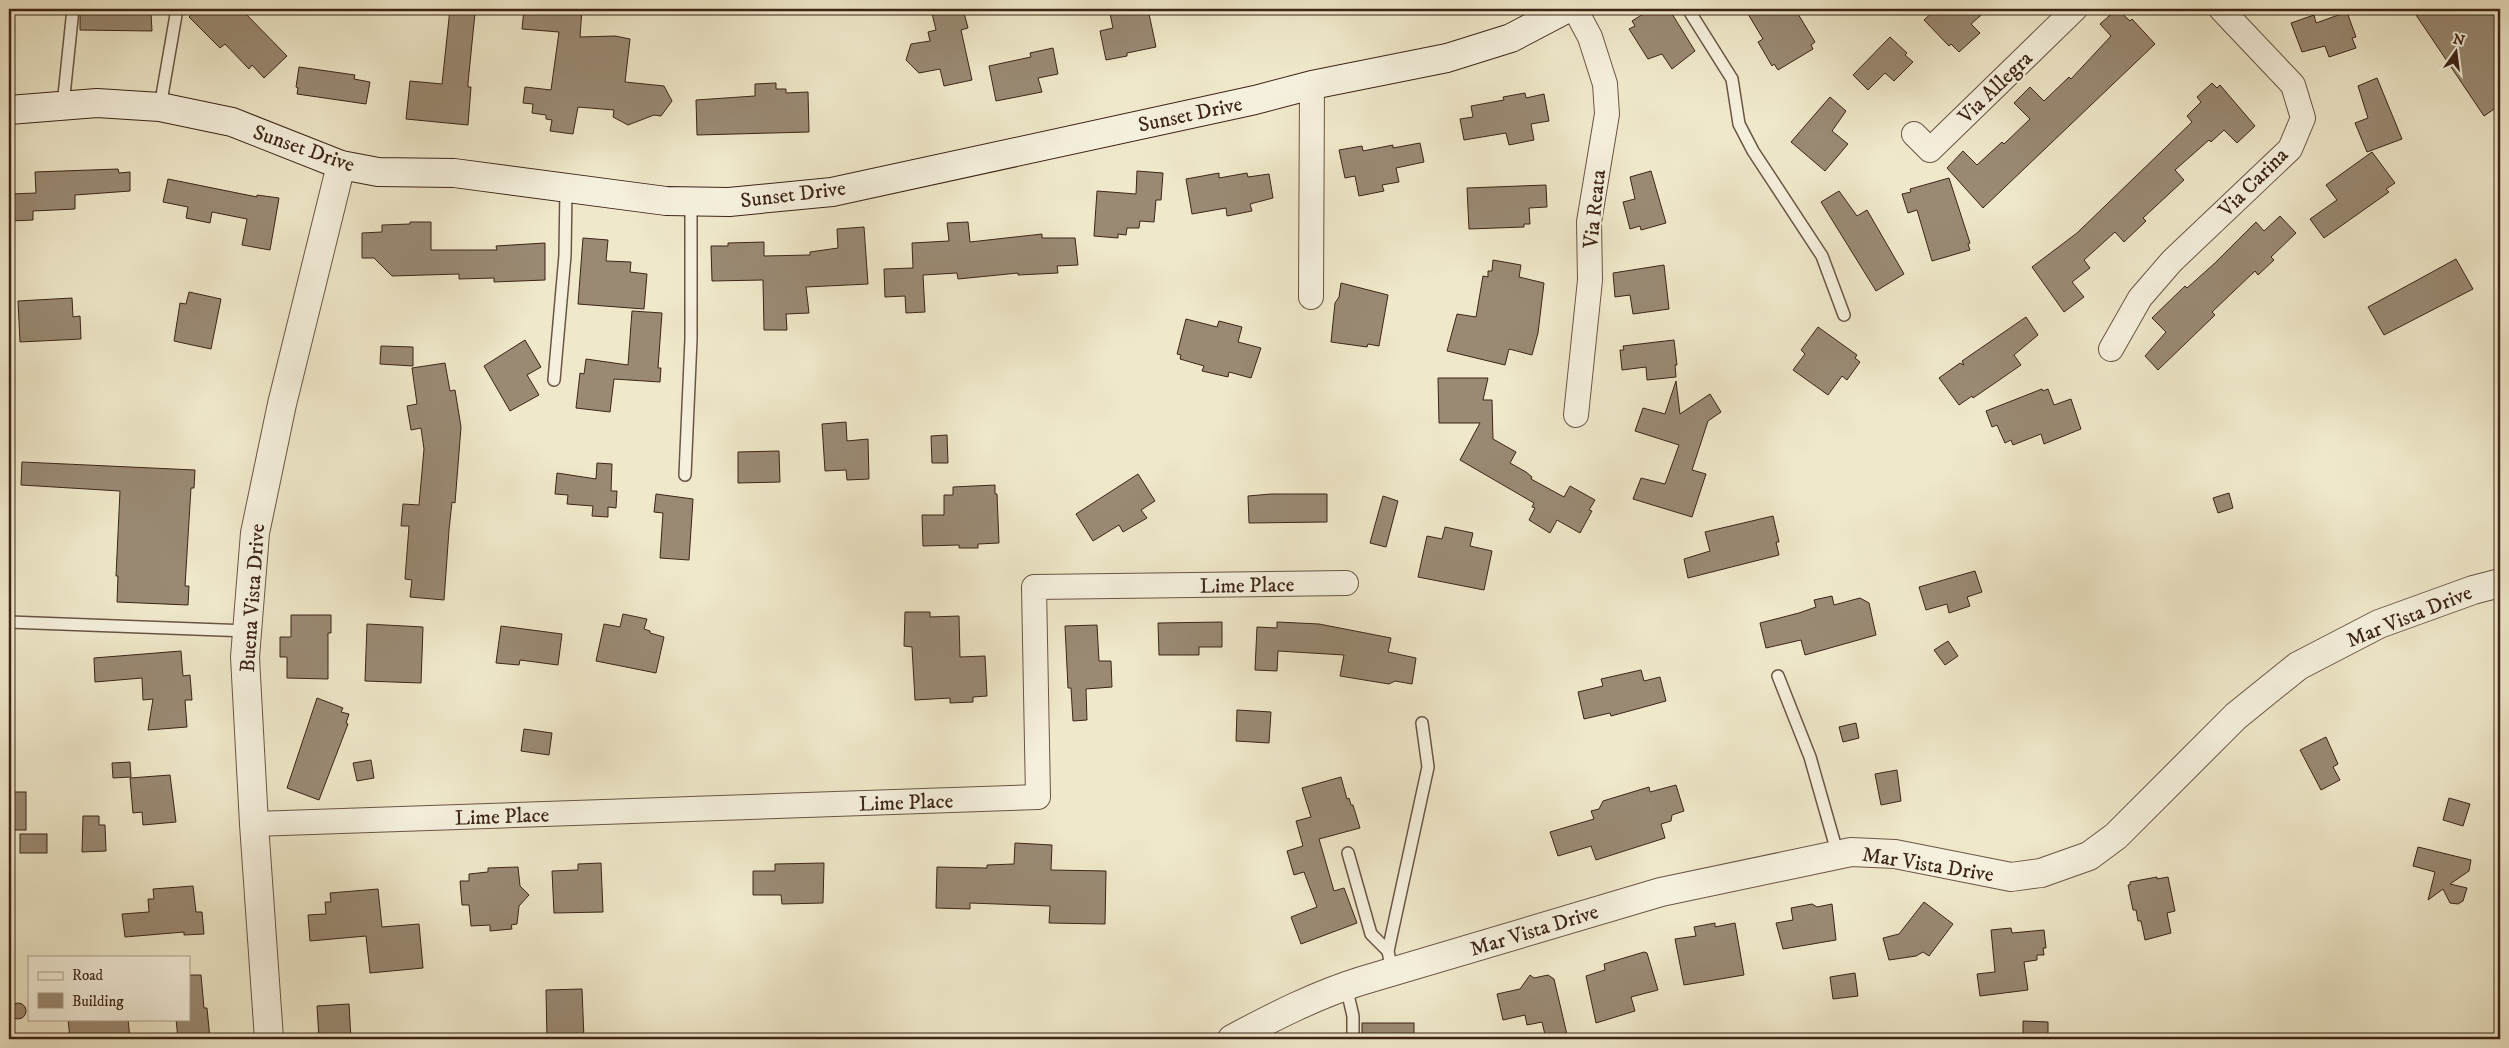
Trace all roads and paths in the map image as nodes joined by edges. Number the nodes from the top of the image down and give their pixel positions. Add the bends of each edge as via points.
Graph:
1 (73, 9) edge
2 (177, 9) edge
3 (1566, 9) edge
4 (1575, 9) edge
5 (1688, 9) edge
6 (2075, 9) edge
7 (2221, 9) edge
8 (1312, 84) junction
9 (63, 105) junction
10 (160, 107) junction
11 (9, 110) edge
12 (1914, 134) dead end
13 (341, 165) junction
14 (566, 188) junction
15 (691, 201) junction
16 (1312, 297) dead end
17 (1844, 315) dead end
18 (2111, 349) dead end
19 (554, 380) dead end
20 (1576, 415) dead end
21 (685, 475) dead end
22 (1346, 583) dead end
23 (2500, 583) edge
24 (9, 622) edge
25 (248, 631) junction
26 (1778, 676) dead end
27 (1422, 723) dead end
28 (254, 824) junction
29 (1348, 853) dead end
30 (1838, 855) junction
31 (1390, 962) junction
32 (1346, 986) junction
33 (269, 1039) edge
34 (1232, 1039) edge
35 (1352, 1039) edge

1 - 9 lane
2 - 10 lane
3 - 8 street, Sunset Drive via 1511,38 1447,58
4 - 20 street, Via Reata via 1590,37 1605,84 1607,114 1589,222 1590,280
5 - 17 lane via 1732,79 1739,124 1753,151 1822,256
6 - 12 street, Via Allegra via 1930,150
7 - 18 street, Via Carina via 2293,85 2303,118 2290,149 2172,261 2140,298
8 - 15 street, Sunset Drive via 1255,100 832,192 728,202
8 - 16 street
9 - 10 street, Sunset Drive via 98,103
9 - 11 street, Sunset Drive
10 - 13 street, Sunset Drive via 232,122
13 - 14 street, Sunset Drive via 378,172 454,173
13 - 25 street, Buena Vista Drive via 284,394 255,527
14 - 15 street, Sunset Drive via 666,201
14 - 19 lane via 565,255
15 - 21 lane via 691,338
22 - 28 street, Lime Place via 1034,587 1038,797
23 - 30 street, Mar Vista Drive via 2379,624 2298,666 2236,716 2116,836 2089,856 2041,873 2011,877 1895,854 1850,852
24 - 25 lane
25 - 28 street, Buena Vista Drive via 246,657
26 - 30 lane via 1810,758
27 - 31 lane via 1428,766
28 - 33 street, Buena Vista Drive
29 - 31 lane via 1371,934
30 - 31 street, Mar Vista Drive via 1661,892
31 - 32 street, Mar Vista Drive
32 - 34 street, Mar Vista Drive
32 - 35 lane via 1353,1016

